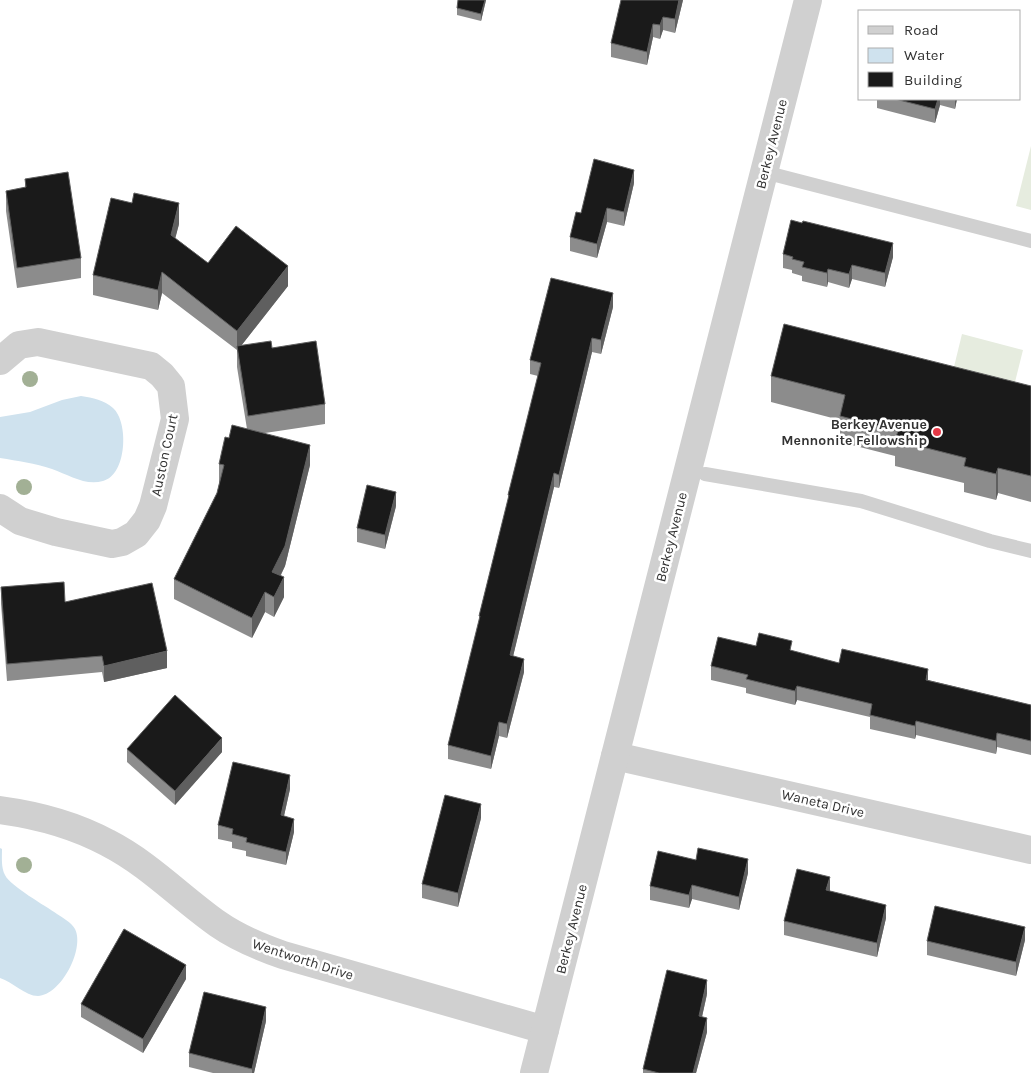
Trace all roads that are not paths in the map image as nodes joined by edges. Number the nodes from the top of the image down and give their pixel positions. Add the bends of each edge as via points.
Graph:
1 (808, 0) edge
2 (764, 172) junction
3 (1031, 241) edge
4 (0, 361) edge
5 (705, 474) dead end
6 (0, 508) edge
7 (1031, 551) edge
8 (615, 756) junction
9 (0, 810) edge
10 (1031, 850) edge
11 (545, 1030) junction
12 (534, 1073) edge

1 - 2 street, Berkey Avenue
2 - 3 lane
2 - 8 street, Berkey Avenue
4 - 6 street, Auston Court via 19,345 43,342 151,366 171,386 175,419 153,506 136,534 122,542 112,544 56,532 20,521
5 - 7 lane via 861,501
8 - 10 street, Waneta Drive
8 - 11 street, Berkey Avenue
9 - 11 street, Wentworth Drive via 69,826 109,843 141,863 220,926 247,942
11 - 12 street, Berkey Avenue

